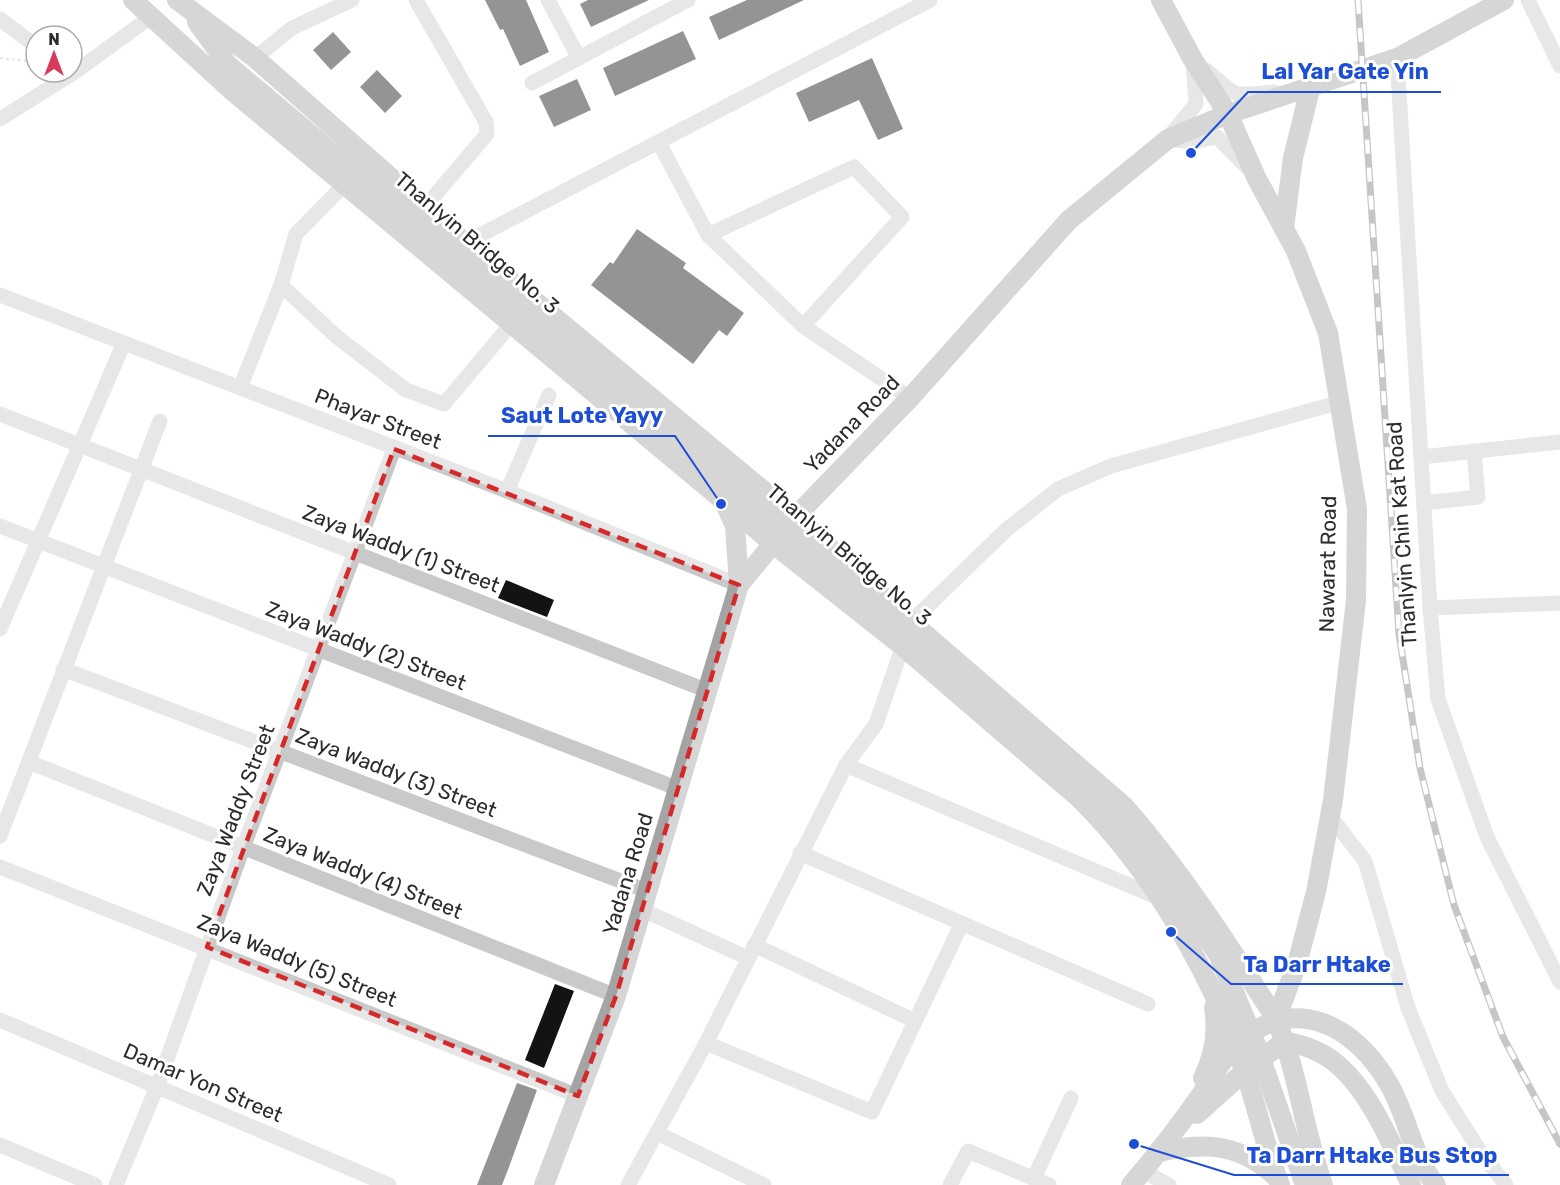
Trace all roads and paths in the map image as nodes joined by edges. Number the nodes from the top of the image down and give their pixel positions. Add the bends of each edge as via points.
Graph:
1 (133, 0) edge
2 (352, 0) edge
3 (416, 0) edge
4 (548, 0) edge
5 (688, 0) edge
6 (930, 0) edge
7 (1161, 0) edge
8 (1504, 0) edge
9 (1528, 0) edge
10 (183, 3) edge
11 (0, 19) edge
12 (156, 20) junction
13 (24, 37) edge
14 (0, 58) edge
15 (255, 58) junction
16 (579, 58) junction
17 (1192, 58) junction
18 (1397, 58) junction
19 (24, 61) edge
20 (84, 65) edge
21 (228, 66) junction
22 (1560, 66) edge
23 (532, 83) dead end
24 (54, 84) edge
25 (1310, 89) junction
26 (311, 107) junction
27 (1228, 114) junction
28 (0, 119) edge
29 (286, 137) junction
30 (1168, 139) junction
31 (659, 142) junction
32 (1257, 179) junction
33 (344, 185) junction
34 (424, 208) junction
35 (1284, 228) junction
36 (708, 235) junction
37 (465, 243) junction
38 (281, 285) junction
39 (0, 295) edge
40 (512, 323) junction
41 (803, 326) junction
42 (571, 329) junction
43 (124, 343) junction
44 (549, 355) junction
45 (240, 388) junction
46 (549, 395) dead end
47 (910, 398) junction
48 (1341, 402) junction
49 (0, 414) edge
50 (160, 421) dead end
51 (1560, 442) edge
52 (80, 446) junction
53 (394, 448) junction
54 (1474, 451) junction
55 (1421, 457) junction
56 (141, 469) junction
57 (507, 491) junction
58 (724, 501) junction
59 (1424, 503) junction
60 (795, 517) junction
61 (0, 525) edge
62 (38, 541) junction
63 (772, 543) junction
64 (354, 553) junction
65 (102, 566) junction
66 (739, 585) junction
67 (1560, 603) edge
68 (1430, 608) junction
69 (911, 622) junction
70 (0, 629) edge
71 (901, 645) junction
72 (318, 650) junction
73 (63, 669) junction
74 (708, 691) junction
75 (280, 752) junction
76 (29, 762) junction
77 (846, 765) junction
78 (679, 789) junction
79 (1330, 816) junction
80 (0, 836) edge
81 (243, 848) junction
82 (800, 853) junction
83 (0, 867) edge
84 (1159, 898) junction
85 (644, 900) junction
86 (962, 923) junction
87 (207, 947) junction
88 (751, 951) junction
89 (1560, 982) edge
90 (1210, 987) junction
91 (616, 996) junction
92 (1148, 1004) dead end
93 (1276, 1019) junction
94 (0, 1020) edge
95 (915, 1021) junction
96 (1285, 1041) junction
97 (705, 1043) junction
98 (1235, 1047) junction
99 (1245, 1071) junction
100 (157, 1087) junction
101 (578, 1096) junction
102 (1071, 1098) dead end
103 (657, 1132) junction
104 (1173, 1135) junction
105 (0, 1145) edge
106 (1159, 1152) junction
107 (1137, 1178) edge
108 (1042, 1182) edge
109 (1278, 1182) edge
110 (95, 1185) edge
111 (116, 1185) edge
112 (389, 1185) edge
113 (544, 1185) edge
114 (628, 1185) edge
115 (764, 1185) edge
116 (950, 1185) edge
117 (1168, 1185) edge
118 (1305, 1185) edge
119 (1323, 1185) edge
120 (1411, 1185) edge
121 (1436, 1185) edge
122 (1506, 1185) edge

1 - 12 main road
2 - 15 street via 292,28
3 - 34 street via 486,122 487,134
4 - 16 street
5 - 16 street
6 - 31 street
7 - 17 main road, Nawarat Road
8 - 18 main road, Yadana Road
9 - 22 street
10 - 15 main road
10 - 21 main road
11 - 13 street
12 - 20 street
12 - 21 main road
12 - 29 main road
14 - 19 path
15 - 26 main road
16 - 23 street
17 - 25 street via 1225,89 1245,97
17 - 27 main road, Nawarat Road
17 - 30 street via 1196,104
18 - 25 main road, Yadana Road
18 - 55 street, Thanlyin Chin Kat Road
21 - 118 main road, Thanlyin Bridge No. 3, bridge via 1108,808 1158,864 1219,956 1257,1047
24 - 28 street
25 - 27 main road, Yadana Road
25 - 35 main road via 1293,158
26 - 29 street
26 - 34 main road
27 - 30 main road, Yadana Road
27 - 32 main road, Nawarat Road
29 - 33 main road
30 - 32 street via 1192,142 1217,137
30 - 47 main road, Yadana Road via 1069,220
31 - 36 street
31 - 37 street
32 - 35 main road, Nawarat Road
33 - 38 street via 296,234
33 - 40 main road
34 - 37 main road
35 - 48 main road, Nawarat Road via 1328,333
36 - 41 street
36 - 41 street via 854,167 902,217
37 - 42 main road
38 - 40 street via 337,338 406,390 444,404
38 - 45 street
39 - 43 street, Phayar Street
40 - 44 main road
41 - 47 street
42 - 44 main road
42 - 60 main road
43 - 45 street, Phayar Street
43 - 52 street
44 - 58 main road
45 - 53 street, Phayar Street
46 - 57 street
47 - 60 main road, Yadana Road
48 - 69 street via 1111,466 1058,489 1006,530
48 - 79 main road, Nawarat Road via 1357,509 1356,600
49 - 52 street, Zaya Waddy (1) Street
50 - 56 street
51 - 54 street
52 - 56 street, Zaya Waddy (1) Street
52 - 62 street
53 - 57 street, Phayar Street
53 - 64 street, Zaya Waddy Street
54 - 55 street
54 - 59 street via 1478,497
55 - 59 street, Thanlyin Chin Kat Road
56 - 64 street, Zaya Waddy (1) Street
56 - 65 street
57 - 66 street, Phayar Street
58 - 63 main road
58 - 66 main road via 735,526
59 - 68 street, Thanlyin Chin Kat Road
60 - 63 main road, Yadana Road
60 - 69 main road
61 - 62 street, Zaya Waddy (2) Street
62 - 65 street, Zaya Waddy (2) Street
62 - 70 street
63 - 66 main road, Yadana Road
63 - 71 main road
64 - 72 street, Zaya Waddy Street
64 - 74 street, Zaya Waddy (1) Street
65 - 72 street, Zaya Waddy (2) Street
65 - 73 street
66 - 74 main road, Yadana Road
67 - 68 street
68 - 89 street, Thanlyin Chin Kat Road via 1438,699 1487,837
69 - 71 street
69 - 93 main road via 1124,806 1188,887
71 - 77 street via 876,724
71 - 84 main road via 1087,805 1117,838
72 - 75 street, Zaya Waddy Street
72 - 78 street, Zaya Waddy (2) Street
73 - 75 street, Zaya Waddy (3) Street
73 - 76 street
74 - 78 main road, Yadana Road
75 - 81 street, Zaya Waddy Street
75 - 85 street, Zaya Waddy (3) Street
76 - 80 street
76 - 81 street, Zaya Waddy (4) Street
77 - 82 street
77 - 84 street
78 - 85 main road, Yadana Road
79 - 93 main road, Nawarat Road via 1297,964
79 - 122 street via 1365,861 1408,1008 1442,1091
81 - 87 street, Zaya Waddy Street
81 - 91 street, Zaya Waddy (4) Street
82 - 86 street
82 - 88 street
83 - 87 street, Zaya Waddy (5) Street
84 - 90 main road
85 - 88 street, Zaya Waddy (3) Street
85 - 91 main road, Yadana Road
86 - 92 street
86 - 95 street
87 - 100 street, Zaya Waddy Street
87 - 101 street, Zaya Waddy (5) Street
88 - 95 street, Zaya Waddy (3) Street
88 - 97 street
90 - 98 main road
90 - 104 main road via 1215,1044 1210,1063
91 - 101 main road, Yadana Road
93 - 96 main road
93 - 98 main road
93 - 121 main road via 1308,1018 1336,1027 1368,1055 1391,1087 1423,1170
94 - 100 street, Damar Yon Street
95 - 97 street via 872,1112
96 - 99 main road
96 - 119 main road
96 - 120 main road via 1318,1051 1351,1077 1378,1118
97 - 103 street
98 - 99 main road
98 - 104 main road
99 - 104 main road
99 - 109 main road
100 - 111 street, Zaya Waddy Street
100 - 112 street, Damar Yon Street
101 - 113 main road, Yadana Road
102 - 108 street
103 - 114 street
103 - 115 street
104 - 106 main road
105 - 110 street
106 - 107 main road
106 - 109 main road via 1222,1147 1257,1160
107 - 117 street
108 - 116 street via 968,1151

